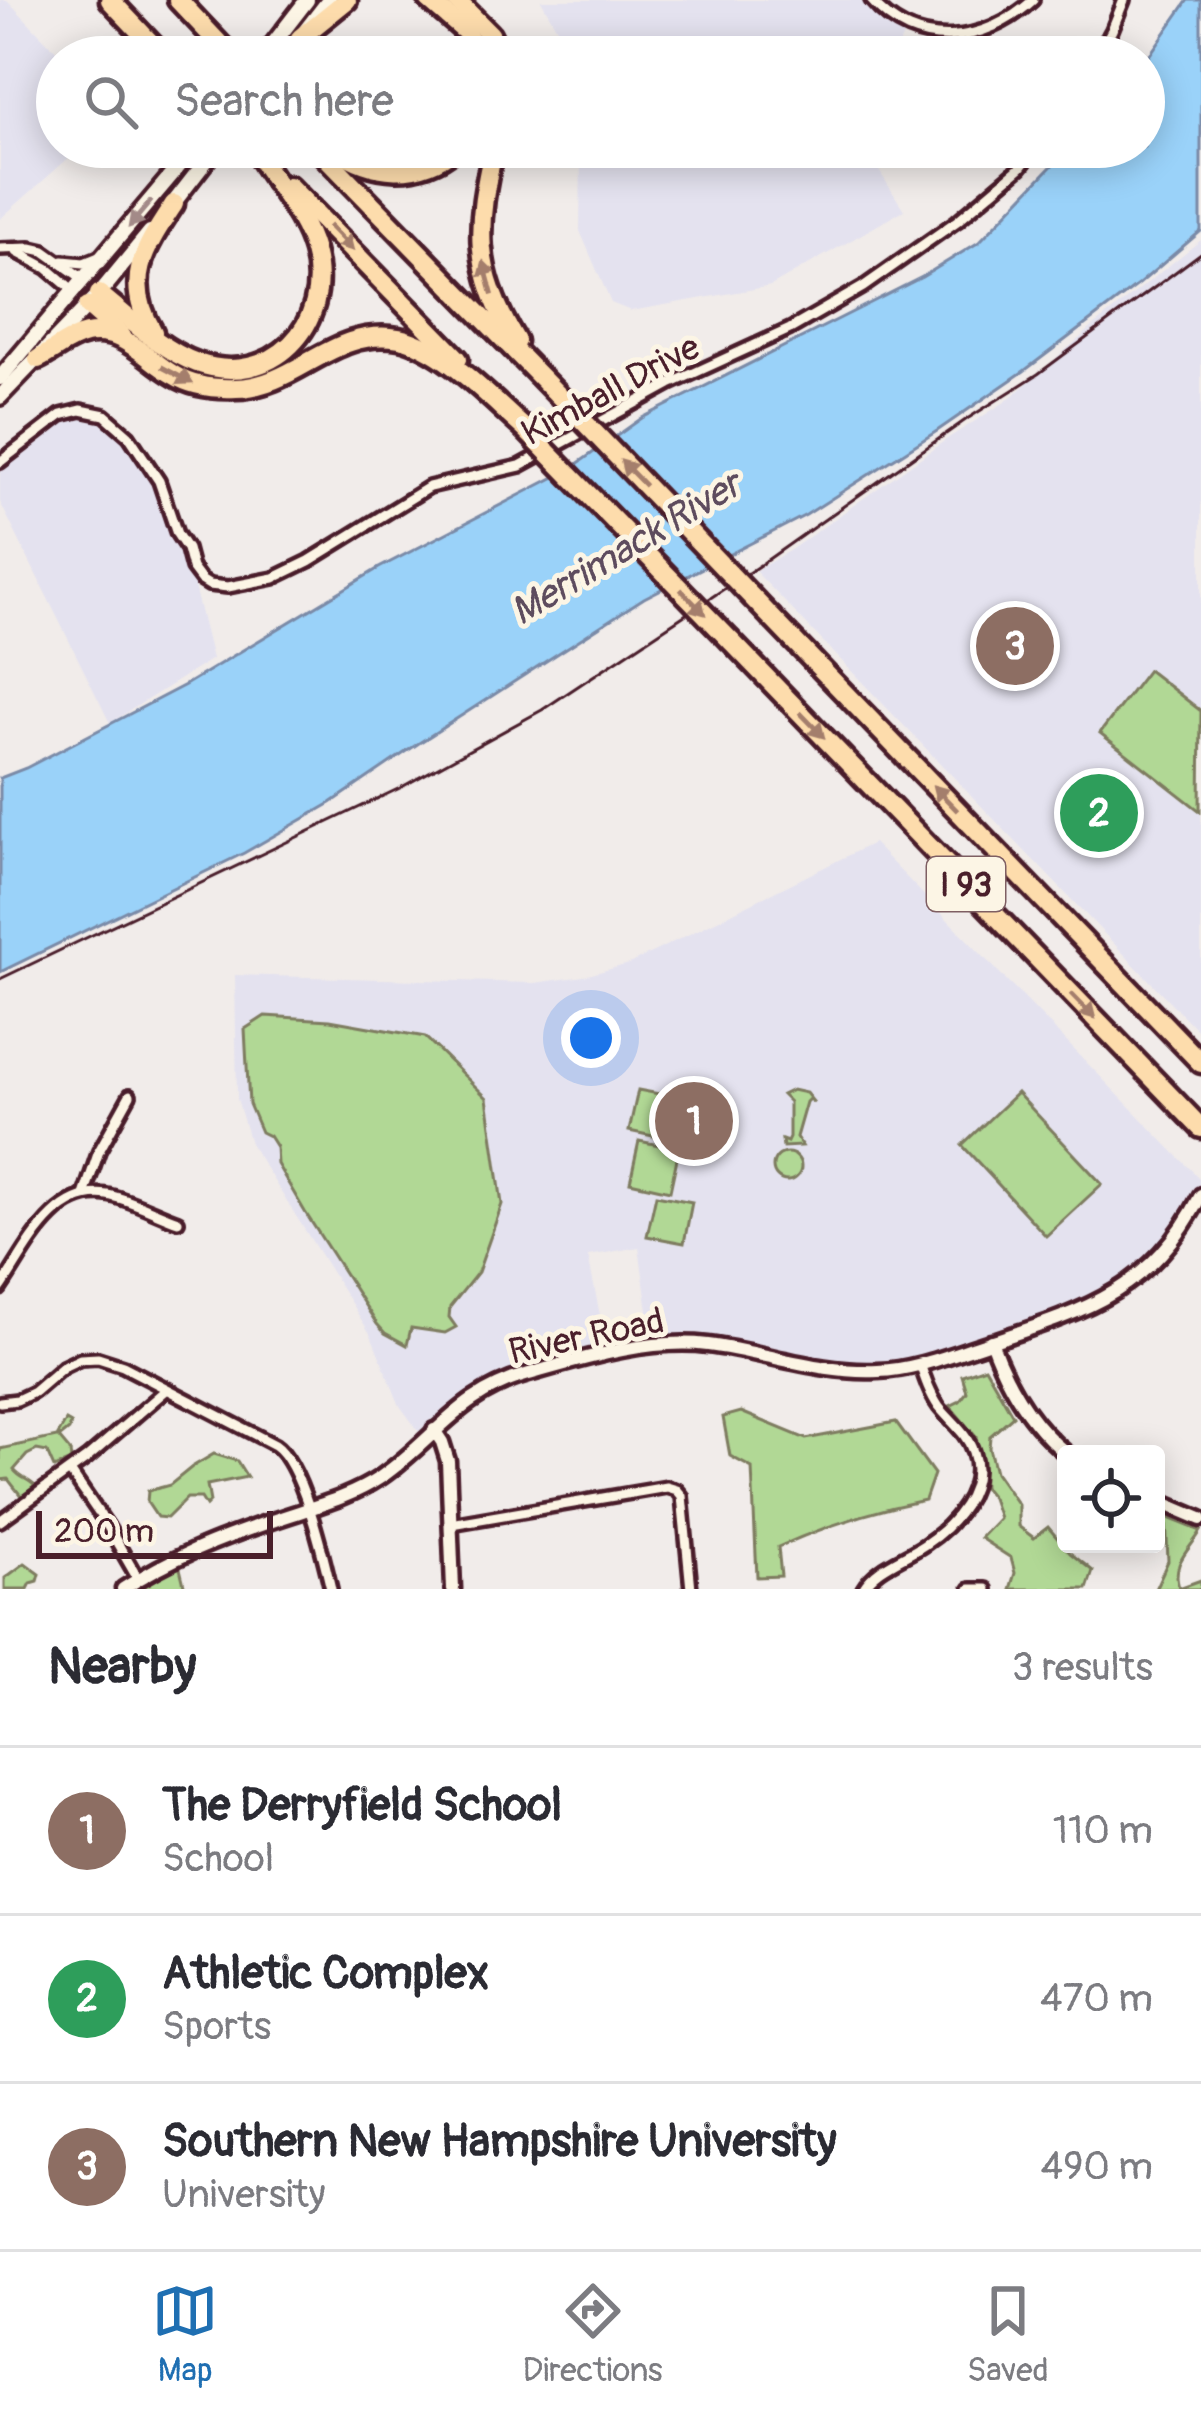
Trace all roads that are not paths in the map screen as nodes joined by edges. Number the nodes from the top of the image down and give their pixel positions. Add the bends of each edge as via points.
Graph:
1 (110, 0) edge
2 (178, 0) edge
3 (307, 0) edge
4 (329, 0) edge
5 (347, 0) edge
6 (871, 0) edge
7 (1033, 0) edge
8 (1124, 0) edge
9 (436, 2) edge
10 (144, 36) edge
11 (212, 36) edge
12 (279, 36) edge
13 (302, 36) edge
14 (302, 36) edge
15 (468, 36) edge
16 (491, 36) edge
17 (937, 36) edge
18 (962, 36) edge
19 (1109, 36) edge
20 (178, 168) edge
21 (201, 168) edge
22 (266, 168) edge
23 (271, 168) edge
24 (336, 168) edge
25 (382, 168) edge
26 (416, 168) edge
27 (489, 168) edge
28 (1020, 168) edge
29 (174, 204) junction
30 (6, 250) edge
31 (109, 251) junction
32 (59, 260) junction
33 (87, 293) junction
34 (125, 338) junction
35 (159, 341) junction
36 (38, 359) junction
37 (0, 378) edge
38 (543, 380) junction
39 (0, 397) edge
40 (524, 428) junction
41 (0, 462) edge
42 (1201, 1063) edge
43 (130, 1095) dead end
44 (1201, 1128) edge
45 (84, 1195) junction
46 (1201, 1195) edge
47 (178, 1222) dead end
48 (0, 1289) edge
49 (991, 1341) junction
50 (920, 1364) junction
51 (166, 1390) junction
52 (0, 1402) edge
53 (434, 1430) junction
54 (1057, 1445) edge
55 (70, 1471) junction
56 (1165, 1503) edge
57 (308, 1509) junction
58 (1200, 1515) edge
59 (0, 1521) edge
60 (451, 1524) junction
61 (138, 1580) junction
62 (124, 1589) edge
63 (331, 1589) edge
64 (453, 1589) edge
65 (692, 1589) edge
66 (863, 1589) edge
67 (970, 1589) edge
68 (986, 1589) edge

1 - 10 highway
2 - 11 highway
3 - 12 main road
4 - 13 main road
5 - 14 highway
6 - 17 street via 894,20
7 - 18 street via 999,26
8 - 19 street
9 - 15 highway
9 - 16 highway
20 -> 31 main road
21 - 29 main road
22 - 35 highway via 313,248 312,318 282,352 237,368 190,361
23 -> 40 highway, I 93
24 - 38 highway, I 93
25 - 26 highway
38 -> 27 highway via 506,325 485,273 481,207
28 - 41 street, Kimball Drive via 957,221 790,329 520,466 429,487 274,578 228,587 201,580 159,481 105,415 61,415
29 - 33 main road
29 - 35 highway via 144,250 138,276 142,308
30 - 32 street via 38,249
30 - 33 street
31 - 32 street via 88,262
31 - 33 main road
32 - 33 street
33 - 34 highway
33 - 35 highway
33 - 36 main road
33 - 37 main road
34 - 36 highway via 86,334
34 -> 40 highway via 177,377 216,388 284,376 358,338 400,338 430,349
36 - 39 main road
42 -> 38 highway, I 93, bridge
40 -> 44 highway, I 93, bridge
43 - 45 street
45 - 47 street
45 - 48 street via 49,1217
46 - 49 street, River Road via 1160,1257 1121,1290
49 - 50 street, River Road
49 - 54 street via 1018,1400
50 - 53 street, River Road via 862,1371 668,1344 502,1383
50 - 66 street via 933,1397 973,1450 974,1486 942,1531
51 - 52 street via 89,1358 63,1367 34,1392
51 - 55 street
51 - 57 street via 282,1449
53 - 57 street, River Road via 380,1478
53 - 60 street via 448,1461
55 - 59 street
55 - 61 street
56 - 58 street
57 - 61 street, River Road via 193,1550
57 - 63 street
60 - 64 street
60 - 65 street via 667,1487 682,1496
61 - 62 street, River Road
67 - 68 street

